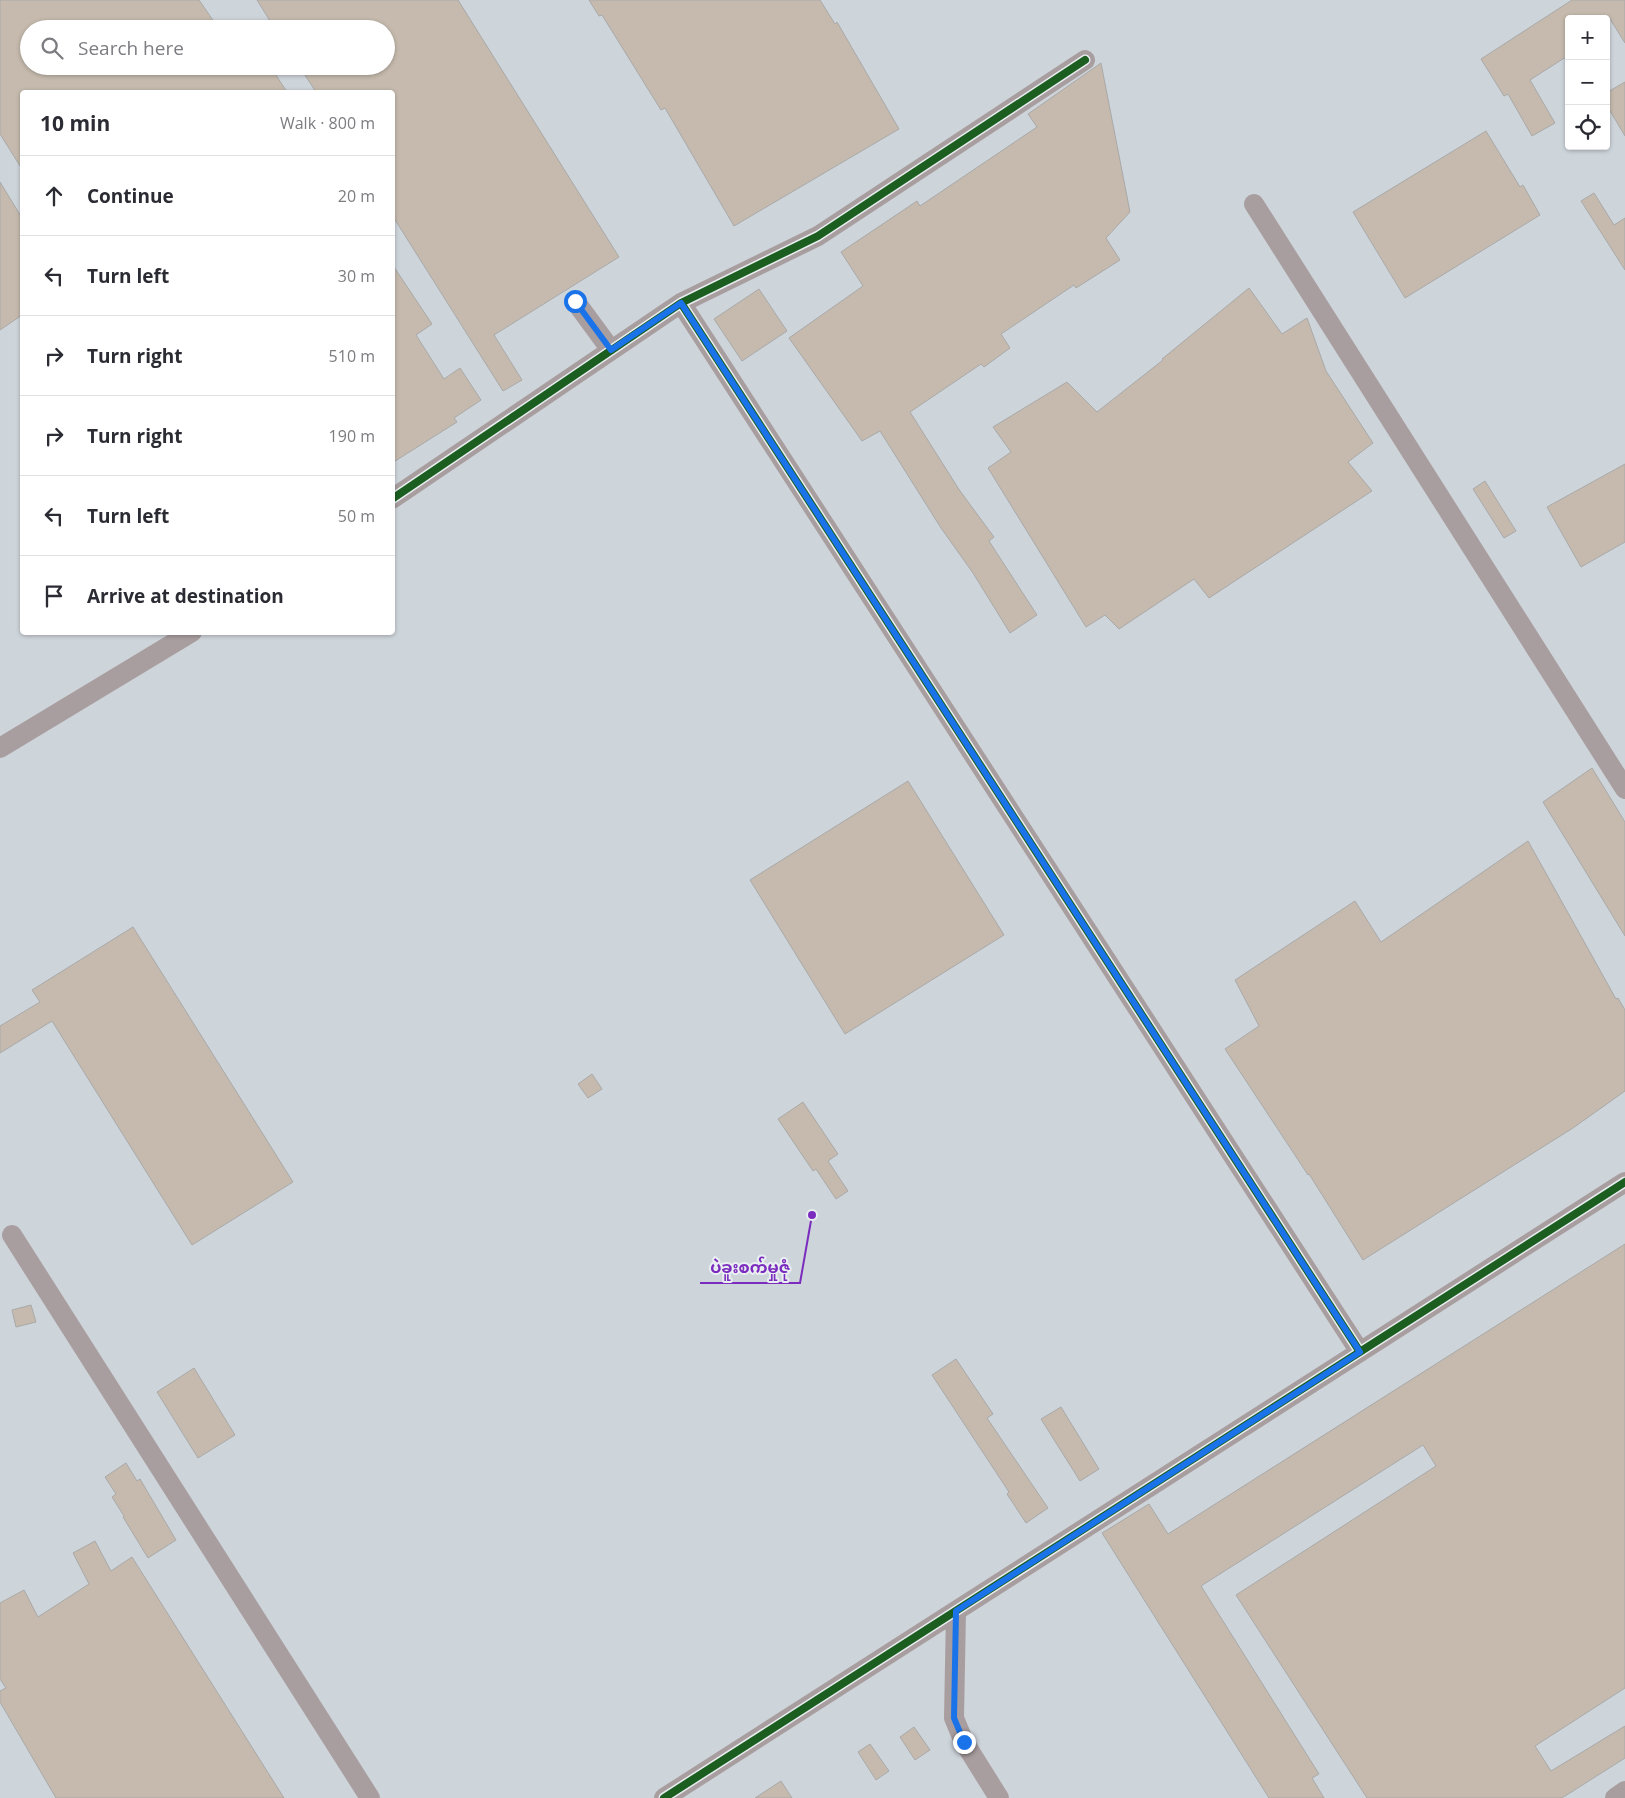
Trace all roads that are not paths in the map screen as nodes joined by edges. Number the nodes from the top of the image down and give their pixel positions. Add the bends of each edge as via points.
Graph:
1 (1085, 60) dead end
2 (1254, 204) dead end
3 (575, 301) dead end
4 (681, 303) junction
5 (611, 350) junction
6 (395, 497) edge
7 (187, 635) edge
8 (0, 748) edge
9 (1625, 789) edge
10 (1625, 1182) edge
11 (12, 1235) dead end
12 (1360, 1352) junction
13 (956, 1611) junction
14 (1625, 1792) edge
15 (370, 1798) edge
16 (664, 1798) edge
17 (999, 1798) edge
18 (1615, 1798) edge

1 - 4 street via 818,236
2 - 9 street
3 - 5 street
4 - 5 street
4 - 12 street
5 - 6 street
7 - 8 street
10 - 12 street
11 - 15 street
12 - 13 street
13 - 16 street
13 - 17 street via 954,1718 964,1742
14 - 18 street

